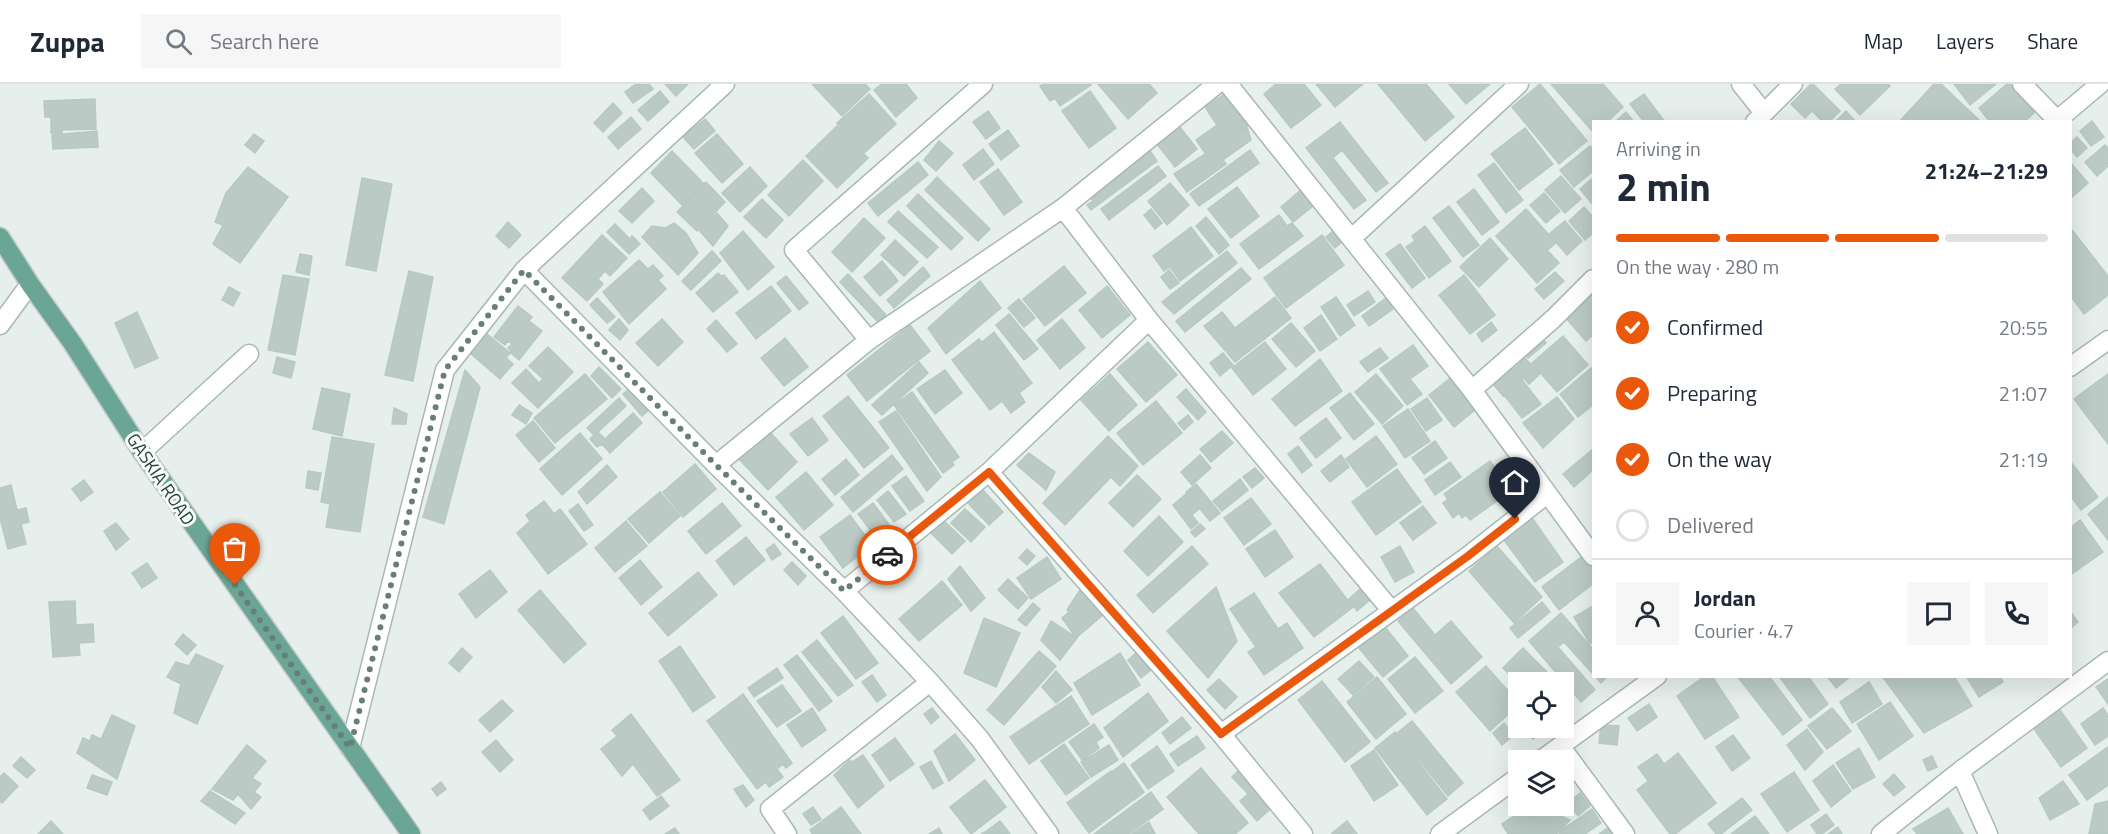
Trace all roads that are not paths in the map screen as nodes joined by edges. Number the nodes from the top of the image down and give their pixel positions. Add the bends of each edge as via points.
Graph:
1 (725, 84) edge
2 (983, 84) edge
3 (1217, 84) edge
4 (1228, 84) edge
5 (1519, 84) edge
6 (1741, 84) edge
7 (1793, 84) edge
8 (2022, 84) edge
9 (2100, 84) edge
10 (1759, 117) edge
11 (2055, 120) edge
12 (2057, 120) edge
13 (1063, 208) junction
14 (0, 237) edge
15 (1352, 238) junction
16 (524, 270) junction
17 (1592, 280) edge
18 (30, 284) junction
19 (1149, 320) junction
20 (0, 325) edge
21 (869, 340) junction
22 (2108, 340) edge
23 (249, 354) dead end
24 (2072, 366) edge
25 (1472, 390) junction
26 (142, 452) junction
27 (716, 465) junction
28 (989, 472) junction
29 (1547, 494) junction
30 (1592, 555) edge
31 (844, 591) junction
32 (1391, 610) junction
33 (2108, 662) edge
34 (1654, 678) edge
35 (930, 682) junction
36 (1221, 734) junction
37 (1561, 747) junction
38 (350, 748) junction
39 (1556, 750) edge
40 (1960, 771) junction
41 (1508, 784) edge
42 (411, 834) edge
43 (787, 834) edge
44 (1049, 834) edge
45 (1303, 834) edge
46 (1440, 834) edge
47 (1625, 834) edge
48 (1881, 834) edge
49 (1988, 834) edge

1 - 16 street
2 - 21 street via 794,250
3 - 13 street
4 - 15 street
5 - 15 street
6 - 10 street
7 - 10 street
8 - 11 street
9 - 12 street
13 - 19 street
13 - 21 street
14 - 18 main road, GASKIA ROAD
15 - 25 street
16 - 27 street
16 - 38 street via 445,370
17 - 25 street
18 - 20 street
18 - 26 main road, GASKIA ROAD
19 - 28 street
19 - 32 street
21 - 27 street
22 - 24 street
23 - 26 street
25 - 29 street
26 - 38 main road, GASKIA ROAD
27 - 31 street
28 - 31 street
28 - 36 street
29 - 30 street
29 - 32 street
31 - 35 street
32 - 36 street
33 - 40 street
34 - 37 street
35 - 43 street via 770,809
35 - 44 street via 980,739
36 - 45 street
37 - 39 street
37 - 47 street
38 - 42 main road, GASKIA ROAD
40 - 48 street
40 - 49 street
41 - 46 street

